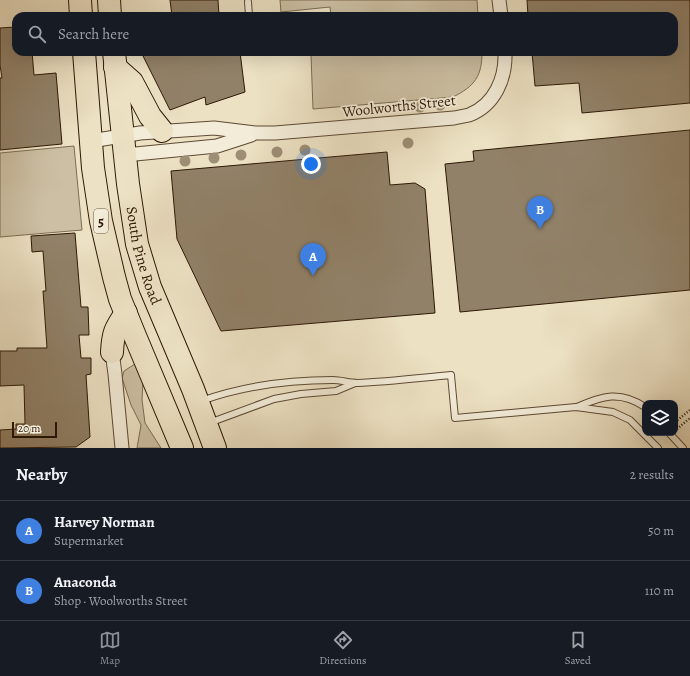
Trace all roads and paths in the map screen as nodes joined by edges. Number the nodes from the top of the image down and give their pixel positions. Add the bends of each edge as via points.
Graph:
1 (80, 0) edge
2 (109, 0) edge
3 (248, 2) dead end
4 (81, 12) edge
5 (110, 12) edge
6 (249, 12) edge
7 (84, 56) edge
8 (505, 56) edge
9 (115, 60) edge
10 (162, 131) junction
11 (255, 133) junction
12 (91, 141) junction
13 (124, 146) junction
14 (126, 313) junction
15 (112, 352) joint
16 (355, 383) junction
17 (196, 395) junction
18 (642, 405) edge
19 (576, 407) junction
20 (167, 410) junction
21 (690, 410) edge
22 (690, 418) edge
23 (678, 420) edge
24 (206, 424) junction
25 (679, 427) dead end
26 (672, 436) edge
27 (122, 448) edge
28 (182, 448) edge
29 (215, 448) edge
30 (658, 448) edge
31 (683, 448) edge

1 - 4 highway
2 - 5 highway
3 - 6 lane
7 - 12 highway, 5
8 - 11 street, Woolworths Street via 505,69 495,94 490,101 469,115 376,125
9 - 10 highway via 132,82 150,116
9 - 13 highway, South Pine Road
10 - 11 street, Woolworths Street via 214,128
10 - 13 street, Woolworths Street
11 - 13 street, Woolworths Street via 217,146
12 - 13 street, Woolworths Street
12 - 14 highway, 5 via 101,221 114,277
13 - 17 highway, South Pine Road via 133,220 145,272
14 - 15 highway via 113,335
14 - 20 highway, 5
15 - 27 street
16 - 17 lane via 335,380 293,382 252,387 218,395
16 - 19 lane via 451,375 455,418
16 - 24 lane via 336,391 274,399
17 - 20 highway
17 - 24 highway, South Pine Road
18 - 19 lane via 631,399 616,396 597,398
19 - 30 lane via 613,412 630,420
20 - 28 highway, 5
21 - 23 path
22 - 25 path
24 - 29 highway, South Pine Road
26 - 31 lane

